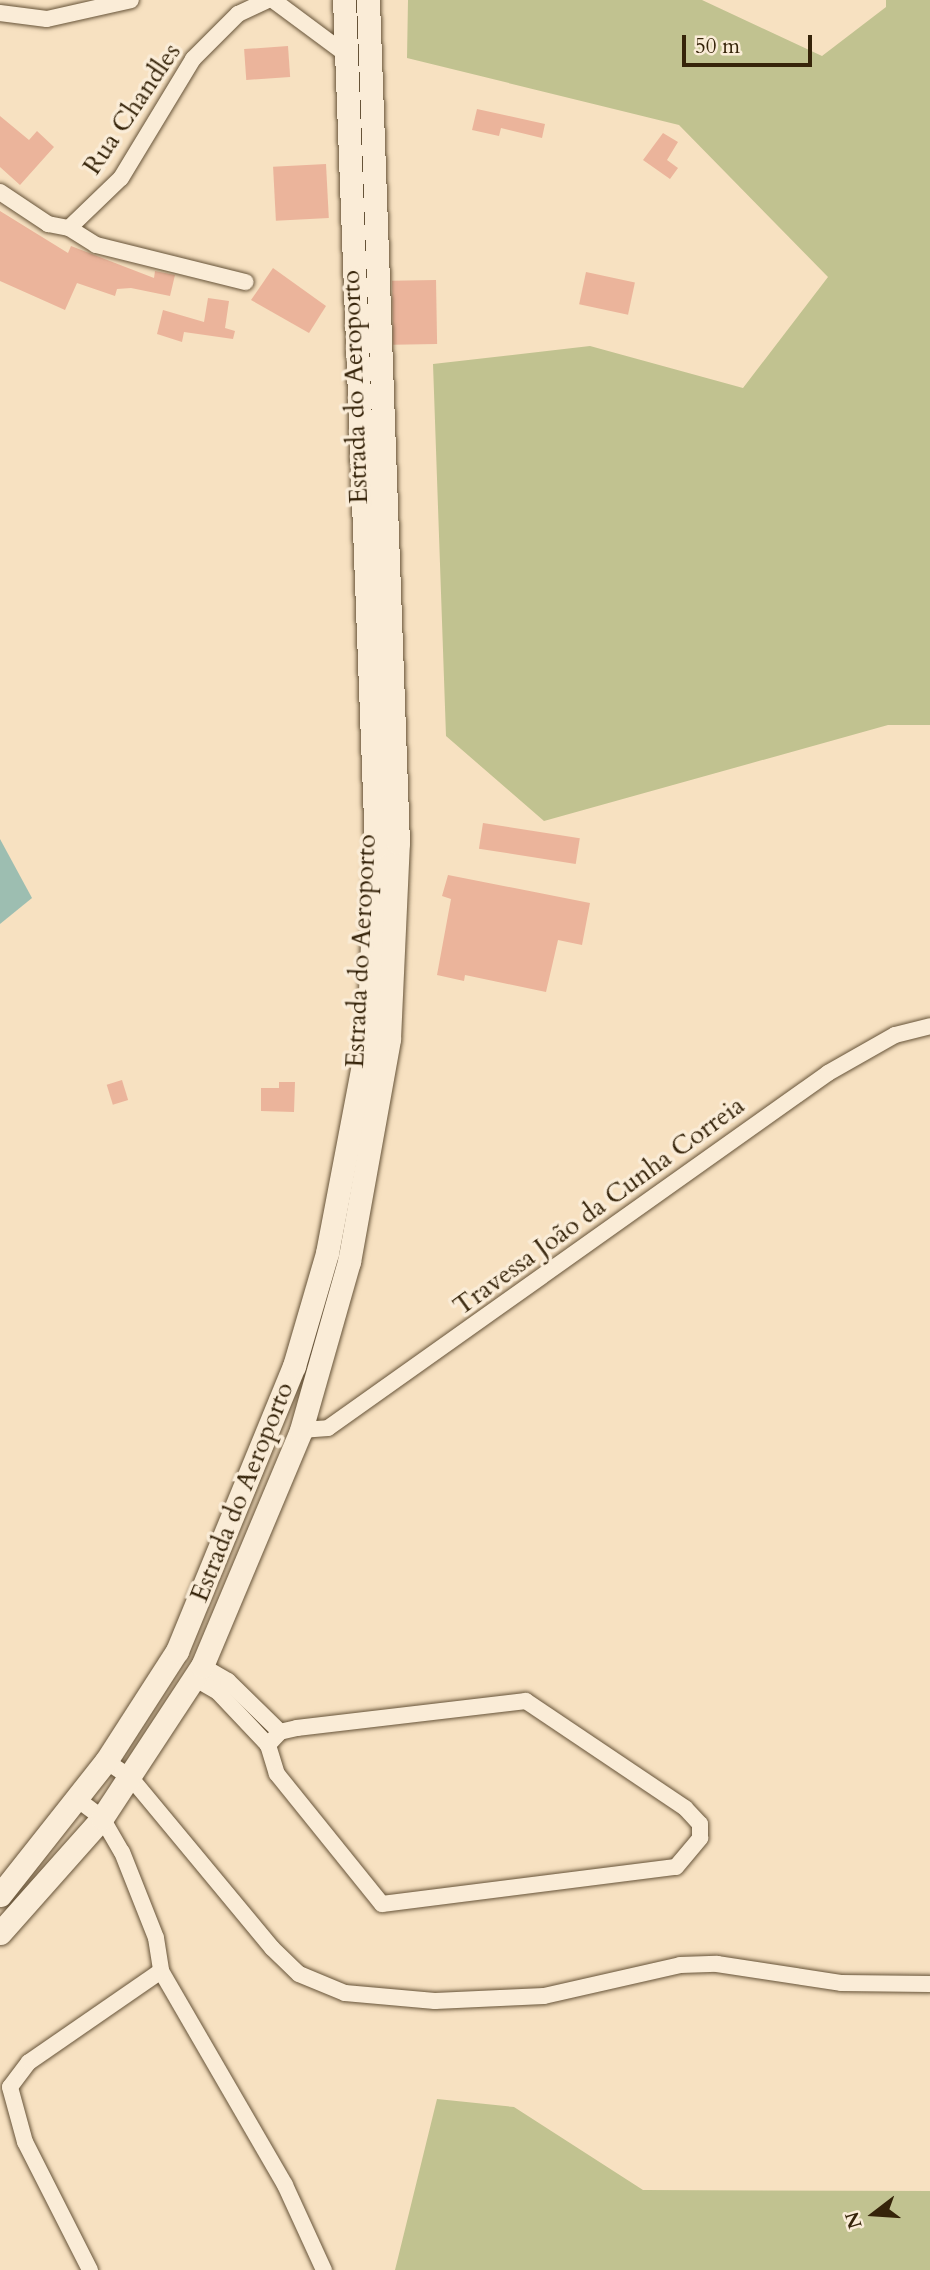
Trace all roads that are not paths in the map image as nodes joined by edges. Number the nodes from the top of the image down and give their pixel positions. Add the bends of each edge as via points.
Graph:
1 (131, 0) edge
2 (271, 0) edge
3 (344, 0) edge
4 (368, 0) edge
5 (0, 13) edge
6 (347, 55) junction
7 (0, 192) edge
8 (69, 229) junction
9 (245, 282) dead end
10 (930, 1026) edge
11 (301, 1430) junction
12 (198, 1672) junction
13 (280, 1732) junction
14 (268, 1745) junction
15 (106, 1761) junction
16 (131, 1779) junction
17 (77, 1799) junction
18 (102, 1818) junction
19 (0, 1895) edge
20 (0, 1933) edge
21 (161, 1971) junction
22 (930, 1984) edge
23 (90, 2270) edge
24 (324, 2270) edge

1 - 5 street via 47,19
2 - 6 street
2 - 8 street, Rua Chandles via 239,14 194,59 121,178
3 - 6 main road, Estrada do Aeroporto
4 - 11 main road, Estrada do Aeroporto via 398,843 389,1039 349,1262
6 - 15 main road, Estrada do Aeroporto via 376,847 369,1039 327,1253 294,1366 177,1651
7 - 8 street via 48,224
8 - 9 street via 96,245
10 - 11 street, Travessa João da Cunha Correia via 895,1035 828,1073 340,1420
11 - 12 main road, Estrada do Aeroporto
12 - 13 street via 228,1681
12 - 14 street
12 - 16 main road, Estrada do Aeroporto
13 - 14 street
13 - 14 street via 526,1702 685,1808 699,1824 700,1838 676,1867 382,1904 277,1774
15 - 16 street
15 - 17 main road, Estrada do Aeroporto
16 - 18 main road, Estrada do Aeroporto
16 - 22 street via 272,1948 299,1974 345,1993 435,2001 544,1996 680,1965 717,1964 841,1983
17 - 18 street
17 - 19 main road, Estrada do Aeroporto
18 - 20 main road, Estrada do Aeroporto
18 - 21 street via 138,1887
21 - 23 street via 29,2062 10,2087 24,2141
21 - 24 street via 279,2173

